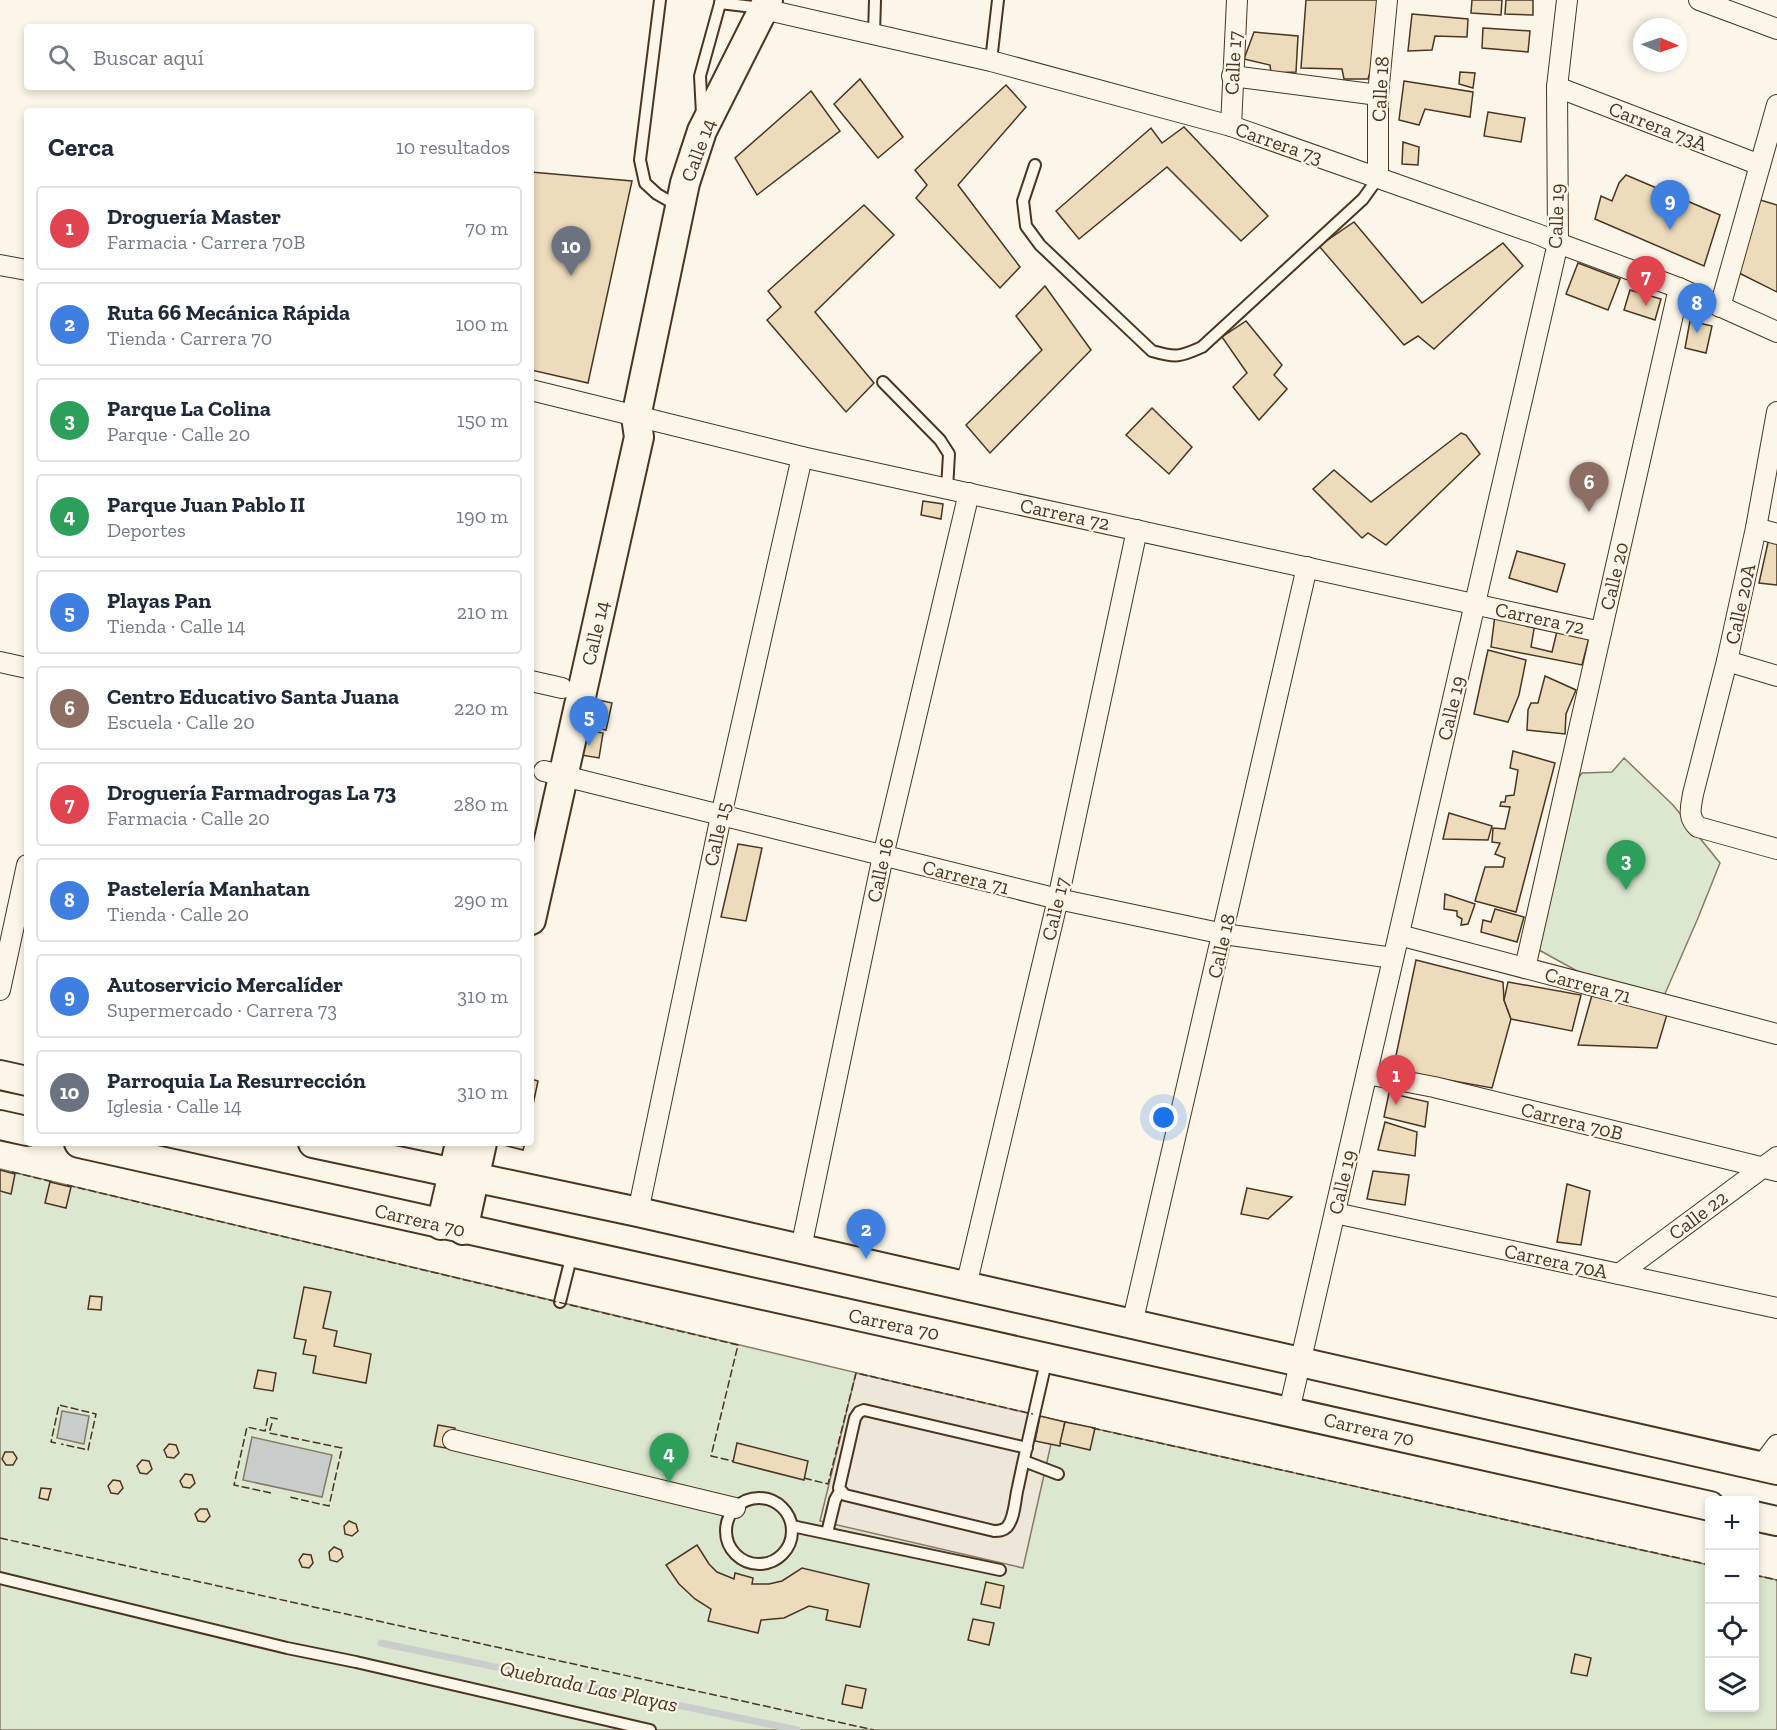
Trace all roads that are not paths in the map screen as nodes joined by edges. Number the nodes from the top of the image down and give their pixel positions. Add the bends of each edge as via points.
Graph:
1 (660, 0) edge
2 (876, 0) edge
3 (998, 0) edge
4 (1237, 0) edge
5 (1388, 0) edge
6 (1567, 0) edge
7 (1699, 0) edge
8 (721, 2) edge
9 (766, 4) edge
10 (1777, 29) edge
11 (874, 34) junction
12 (991, 62) junction
13 (1232, 76) junction
14 (1557, 87) junction
15 (1378, 95) junction
16 (1777, 105) edge
17 (1231, 126) junction
18 (702, 131) junction
19 (1035, 165) dead end
20 (1760, 165) junction
21 (1378, 178) junction
22 (680, 207) junction
23 (1558, 243) junction
24 (0, 265) edge
25 (24, 269) edge
26 (1678, 288) junction
27 (1720, 307) junction
28 (1777, 332) edge
29 (883, 382) dead end
30 (534, 391) edge
31 (1777, 412) edge
32 (636, 417) junction
33 (802, 457) junction
34 (947, 489) junction
35 (969, 493) junction
36 (1756, 528) junction
37 (1137, 530) junction
38 (1777, 534) edge
39 (1307, 567) junction
40 (1475, 604) junction
41 (1601, 632) junction
42 (1727, 661) junction
43 (0, 662) edge
44 (24, 667) edge
45 (1777, 676) edge
46 (534, 682) edge
47 (562, 688) junction
48 (553, 773) junction
49 (721, 816) junction
50 (534, 820) edge
51 (1777, 849) edge
52 (883, 856) junction
53 (24, 879) edge
54 (1058, 899) junction
55 (534, 900) edge
56 (1224, 934) junction
57 (1398, 935) junction
58 (1393, 958) junction
59 (1525, 968) junction
60 (0, 990) edge
61 (1777, 1034) edge
62 (1367, 1074) junction
63 (0, 1075) edge
64 (24, 1080) edge
65 (0, 1125) edge
66 (24, 1130) edge
67 (92, 1146) edge
68 (327, 1146) edge
69 (460, 1146) edge
70 (480, 1146) edge
71 (1772, 1165) edge
72 (463, 1175) junction
73 (638, 1212) junction
74 (1335, 1213) junction
75 (452, 1227) junction
76 (801, 1248) junction
77 (572, 1254) junction
78 (1619, 1274) junction
79 (966, 1286) junction
80 (560, 1302) dead end
81 (1777, 1308) edge
82 (1132, 1324) junction
83 (1047, 1357) junction
84 (1300, 1362) junction
85 (1289, 1411) junction
86 (453, 1440) dead end
87 (1027, 1448) junction
88 (1772, 1460) edge
89 (1024, 1461) junction
90 (1058, 1474) dead end
91 (840, 1491) junction
92 (1705, 1505) edge
93 (735, 1508) junction
94 (1759, 1517) edge
95 (1777, 1521) edge
96 (792, 1526) junction
97 (828, 1533) junction
98 (1000, 1570) dead end
99 (0, 1578) edge
100 (650, 1730) edge

1 - 22 lane via 640,160 645,183
2 - 11 lane
3 - 12 lane
4 - 13 street, Calle 17
5 - 15 street, Calle 18
6 - 14 street, Calle 19
7 - 10 street
8 - 9 lane
8 - 18 lane via 700,76
9 - 11 street, Carrera 73
9 - 18 main road, Calle 14
11 - 12 street, Carrera 73
12 - 17 street, Carrera 73
13 - 15 street
13 - 17 street, Calle 17
14 - 20 street, Carrera 73A
14 - 23 street, Calle 19
15 - 21 street, Calle 18
16 - 20 street
17 - 21 street, Carrera 73
18 - 22 main road, Calle 14
19 - 21 lane via 1023,201 1026,226 1040,245 1152,351 1168,356 1182,356 1202,347 1363,199
20 - 27 street
21 - 23 street, Carrera 73
22 - 32 main road, Calle 14
23 - 26 street, Carrera 73
23 - 40 street, Calle 19
24 - 25 street
26 - 27 street, Carrera 73
26 - 41 street, Calle 20
27 - 28 street, Carrera 73
29 - 34 lane via 949,454
30 - 32 street, Carrera 72
31 - 36 street, Calle 20A
32 - 33 street, Carrera 72
32 - 47 main road, Calle 14 via 620,433
32 - 48 main road, Calle 14 via 639,437
33 - 34 street, Carrera 72
33 - 49 street, Calle 15
34 - 35 street, Carrera 72
35 - 37 street, Carrera 72
35 - 52 street, Calle 16
36 - 38 street
36 - 42 street, Calle 20A
37 - 39 street, Carrera 72
37 - 54 street, Calle 17
39 - 40 street, Carrera 72
39 - 56 street, Calle 18
40 - 41 street, Carrera 72
40 - 57 street, Calle 19
41 - 59 street, Calle 20
42 - 45 street
42 - 51 street, Calle 20A via 1690,813 1698,827
43 - 44 street
46 - 47 street
47 - 48 main road, Calle 14
48 - 49 street, Carrera 71
48 - 50 main road, Calle 14
48 - 55 main road, Calle 14
49 - 52 street, Carrera 71
49 - 73 street, Calle 15
52 - 54 street, Carrera 71
52 - 76 street, Calle 16
53 - 60 street
54 - 56 street, Carrera 71
54 - 79 street, Calle 17
56 - 58 street, Carrera 71
56 - 82 street, Calle 18
57 - 58 street, Calle 19
57 - 59 street, Carrera 71
58 - 62 street, Calle 19
59 - 61 street, Carrera 71
62 - 71 street, Carrera 70B
62 - 74 street, Calle 19
63 - 64 main road
65 - 66 main road
67 - 75 main road, Carrera 70
68 - 72 main road
69 - 72 main road
70 - 72 main road
71 - 78 street, Calle 22
72 - 73 main road
72 - 75 main road
73 - 76 main road
74 - 78 street, Carrera 70A
74 - 84 street, Calle 19
75 - 77 main road, Carrera 70
76 - 79 main road
77 - 80 lane
77 - 83 main road, Carrera 70
78 - 81 street, Carrera 70A
79 - 82 main road
82 - 84 main road
83 - 85 main road, Carrera 70
83 - 87 lane
84 - 85 street, Calle 19
84 - 88 main road
85 - 92 main road, Carrera 70
86 - 93 street
87 - 89 lane
87 - 91 lane via 864,1410 855,1418
89 - 90 lane
89 - 91 lane via 1011,1519 1002,1531
91 - 97 lane
93 - 96 lane via 755,1497 772,1500 786,1510
93 - 96 lane via 726,1526 729,1545 750,1563 769,1563 785,1552
94 - 95 main road
96 - 97 lane
97 - 98 lane
99 - 100 lane via 286,1648

